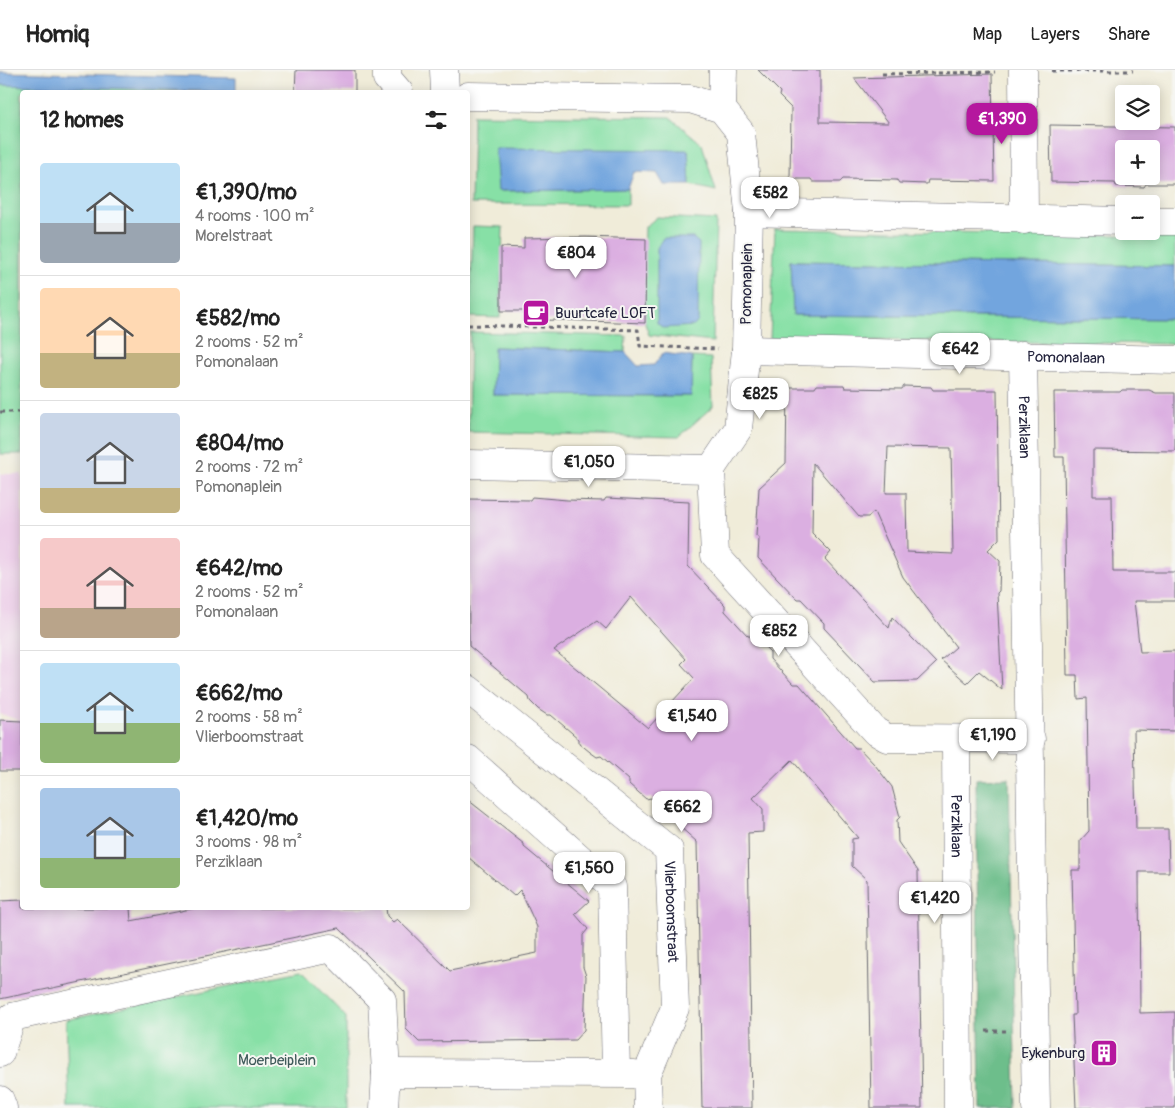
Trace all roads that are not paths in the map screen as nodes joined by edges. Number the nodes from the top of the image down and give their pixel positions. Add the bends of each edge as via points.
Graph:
1 (387, 70) edge
2 (444, 70) edge
3 (722, 70) edge
4 (1023, 70) edge
5 (397, 90) edge
6 (445, 90) edge
7 (470, 96) edge
8 (722, 109) junction
9 (749, 212) junction
10 (1024, 220) junction
11 (1115, 221) edge
12 (1160, 221) edge
13 (1175, 222) edge
14 (746, 350) junction
15 (1023, 355) junction
16 (1175, 360) edge
17 (470, 464) edge
18 (712, 469) junction
19 (470, 691) edge
20 (1031, 739) junction
21 (956, 740) junction
22 (470, 761) edge
23 (0, 1052) edge
24 (386, 1073) junction
25 (616, 1073) junction
26 (647, 1074) junction
27 (0, 1100) edge
28 (3, 1108) edge
29 (384, 1108) edge
30 (648, 1108) edge
31 (958, 1108) edge
32 (1036, 1108) edge

1 - 5 street via 387,78
2 - 6 street
3 - 8 street
4 - 10 street
7 - 8 street via 690,99
8 - 9 street, Pomonaplein via 741,133
9 - 10 street
9 - 14 street, Pomonaplein
10 - 11 street
12 - 13 street
14 - 15 street, Pomonalaan
14 - 18 street, Pomonaplein via 738,429
15 - 16 street, Pomonalaan
15 - 20 street, Perziklaan
17 - 18 street
18 - 21 street via 715,555 748,592 875,731 887,738
19 - 26 street, Vlierboomstraat via 669,850 675,1008
20 - 21 street
20 - 32 street, Perziklaan
21 - 31 street, Perziklaan
22 - 25 street via 612,887
23 - 24 street via 12,1017 331,948 382,1000
24 - 25 street
24 - 29 street
25 - 26 street
26 - 30 street, Vlierboomstraat
27 - 28 street

